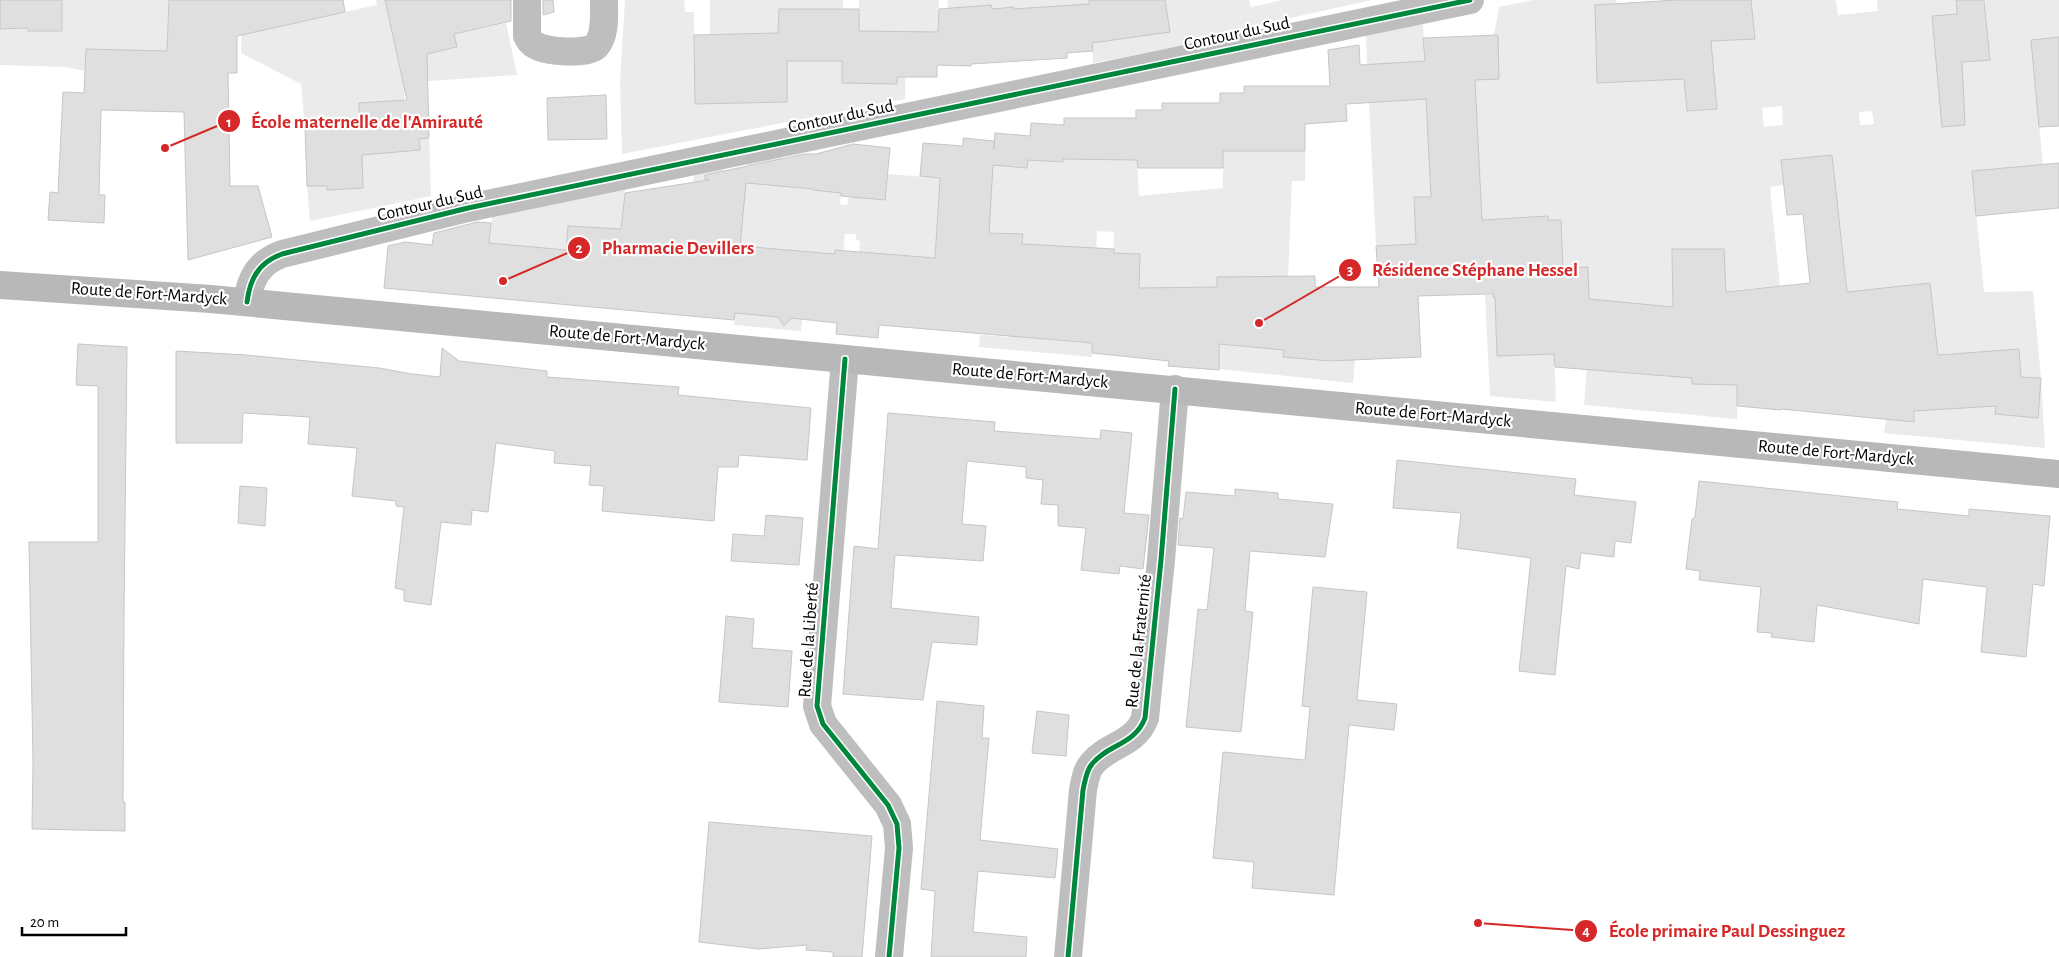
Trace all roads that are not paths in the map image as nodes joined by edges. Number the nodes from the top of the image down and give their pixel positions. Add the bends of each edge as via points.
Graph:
1 (527, 0) edge
2 (604, 0) edge
3 (1470, 0) edge
4 (0, 284) edge
5 (247, 302) junction
6 (845, 360) junction
7 (1175, 389) junction
8 (2059, 474) edge
9 (889, 957) edge
10 (1068, 957) edge

1 - 2 street via 530,41 542,48 576,52 594,48 600,40
3 - 5 street, Contour du Sud via 468,208 272,258 256,271
4 - 5 main road, Route de Fort-Mardyck
5 - 6 main road, Route de Fort-Mardyck
6 - 7 main road, Route de Fort-Mardyck
6 - 9 street, Rue de la Liberté via 817,706 823,724 888,805 896,824 899,848
7 - 8 main road, Route de Fort-Mardyck
7 - 10 street, Rue de la Fraternité via 1145,718 1137,733 1103,754 1087,772

